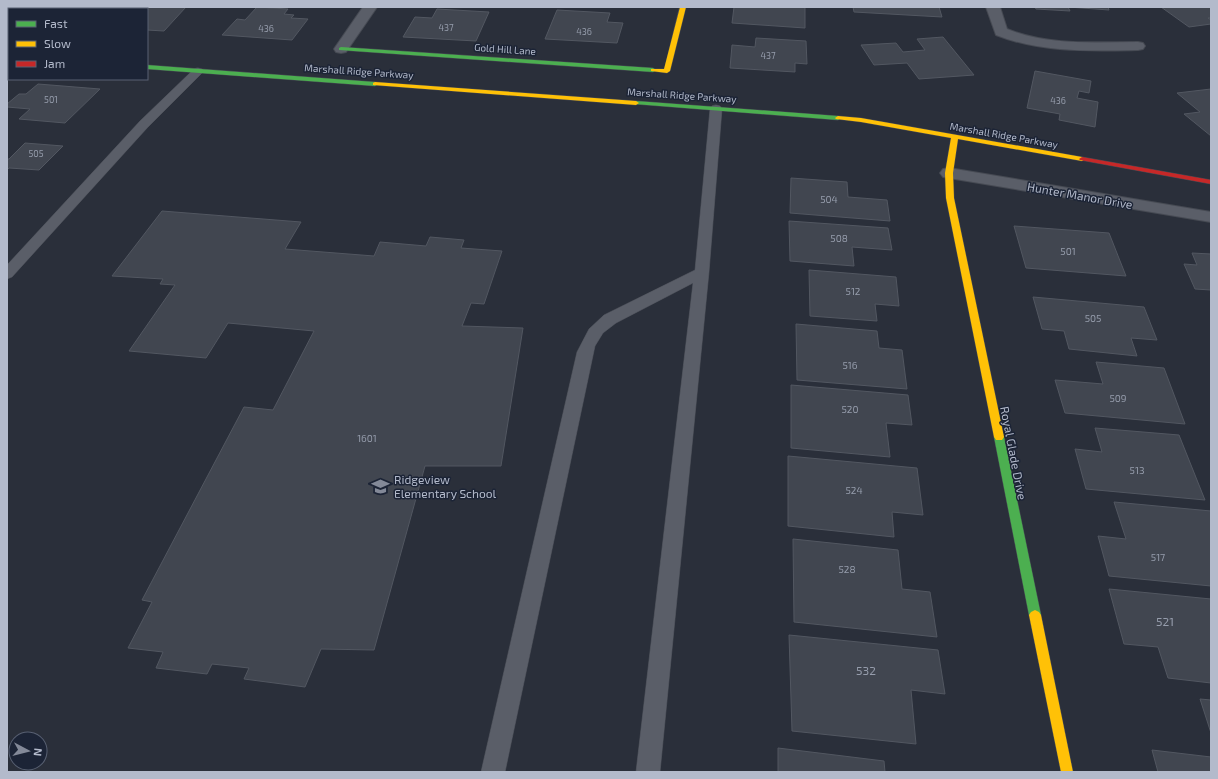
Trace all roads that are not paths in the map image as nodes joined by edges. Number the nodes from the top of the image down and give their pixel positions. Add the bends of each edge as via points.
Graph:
1 (370, 7) edge
2 (683, 7) edge
3 (993, 7) edge
4 (1138, 46) dead end
5 (342, 49) joint
6 (148, 67) edge
7 (198, 71) junction
8 (716, 108) junction
9 (955, 137) junction
10 (949, 173) junction
11 (1211, 182) edge
12 (1211, 217) edge
13 (702, 272) junction
14 (7, 274) edge
15 (493, 772) edge
16 (648, 772) edge
17 (1067, 772) edge

1 - 5 street
2 - 5 street, Gold Hill Lane via 667,71
3 - 4 street via 1001,32 1016,39 1049,46
6 - 7 street, Marshall Ridge Parkway
7 - 8 street, Marshall Ridge Parkway
7 - 14 lane via 144,124
8 - 9 street, Marshall Ridge Parkway via 861,120
8 - 13 lane
9 - 10 street, Royal Glade Drive
9 - 11 street, Marshall Ridge Parkway
10 - 12 street, Hunter Manor Drive
10 - 17 street, Royal Glade Drive via 950,198
13 - 15 lane via 610,319 598,328 589,340
13 - 16 lane

